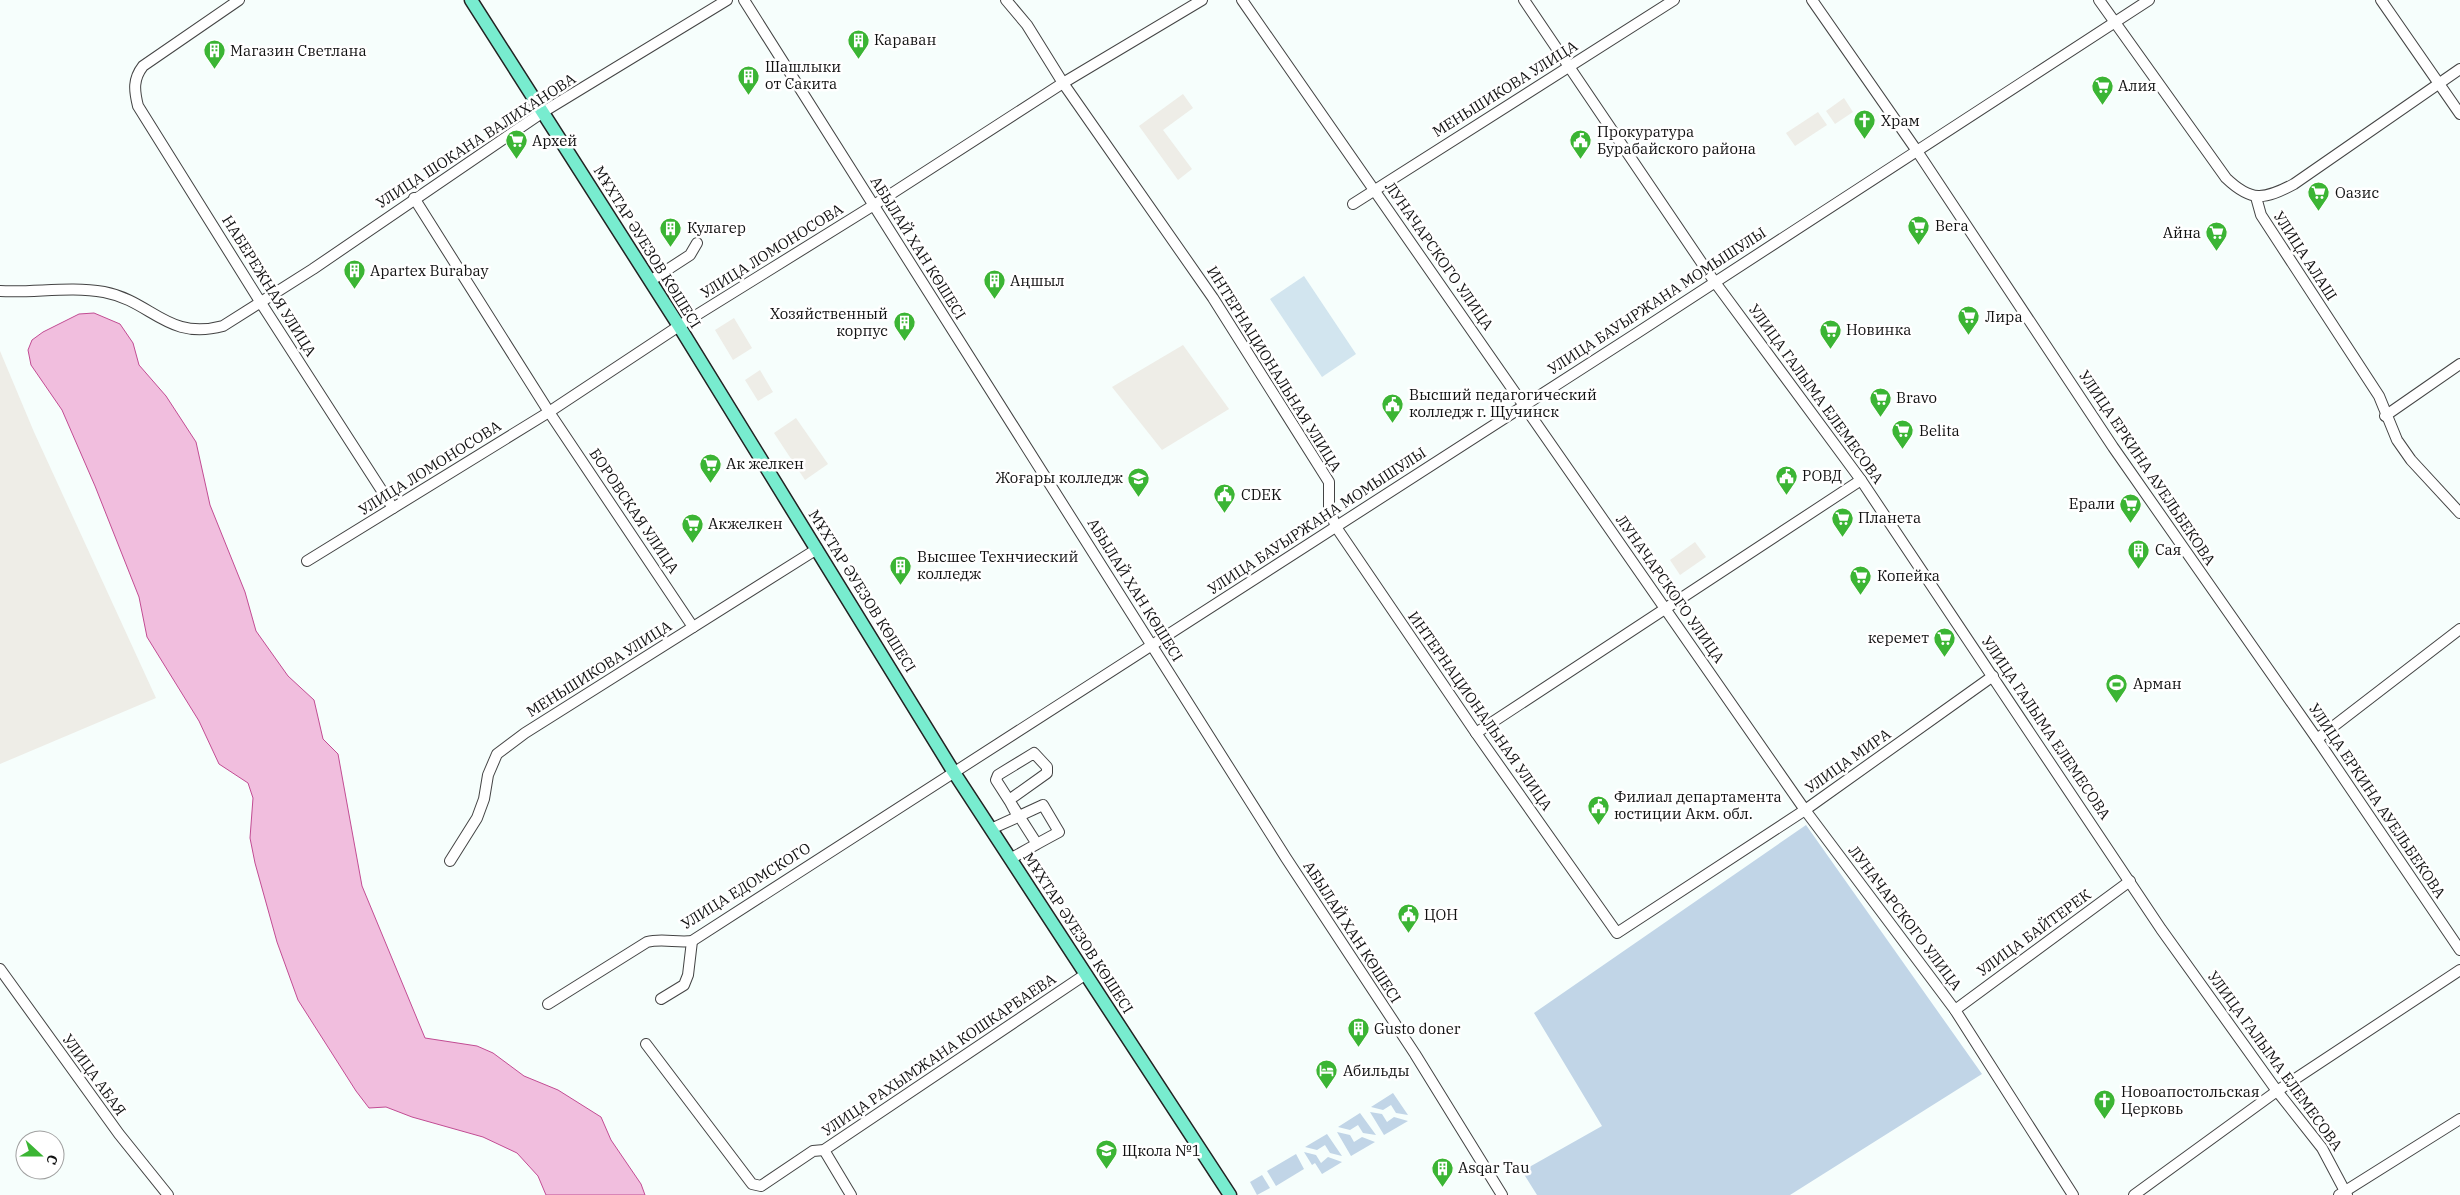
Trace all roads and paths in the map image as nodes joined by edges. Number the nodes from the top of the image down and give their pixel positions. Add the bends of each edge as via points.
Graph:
1 (239, 0) edge
2 (471, 0) edge
3 (727, 0) edge
4 (744, 0) edge
5 (1006, 0) edge
6 (1202, 0) edge
7 (1242, 0) edge
8 (1524, 0) edge
9 (1674, 0) edge
10 (1812, 0) edge
11 (2099, 0) edge
12 (2149, 0) edge
13 (2381, 0) edge
14 (2115, 23) junction
15 (1568, 67) junction
16 (2460, 69) edge
17 (1063, 83) junction
18 (2438, 84) junction
19 (543, 112) junction
20 (2460, 114) edge
21 (1917, 151) junction
22 (1375, 190) junction
23 (2256, 197) junction
24 (414, 198) junction
25 (1353, 204) dead end
26 (874, 205) junction
27 (697, 243) dead end
28 (650, 281) junction
29 (1714, 281) junction
30 (0, 291) edge
31 (261, 303) junction
32 (679, 326) junction
33 (2460, 364) edge
34 (2378, 396) junction
35 (2401, 405) junction
36 (1525, 406) junction
37 (549, 412) junction
38 (2385, 416) junction
39 (1861, 480) junction
40 (393, 508) junction
41 (2460, 513) edge
42 (1336, 527) junction
43 (817, 549) junction
44 (307, 561) dead end
45 (1665, 608) junction
46 (693, 627) junction
47 (2460, 629) edge
48 (1151, 645) junction
49 (1993, 676) junction
50 (1476, 733) junction
51 (2317, 739) junction
52 (953, 771) junction
53 (1009, 800) junction
54 (1805, 810) junction
55 (1018, 817) junction
56 (991, 830) junction
57 (1037, 844) junction
58 (1010, 859) junction
59 (450, 861) dead end
60 (2130, 881) junction
61 (1617, 933) joint
62 (692, 941) junction
63 (2460, 950) edge
64 (0, 969) edge
65 (2460, 970) edge
66 (1086, 974) junction
67 (661, 999) dead end
68 (548, 1004) dead end
69 (1955, 1010) junction
70 (646, 1044) dead end
71 (2277, 1091) junction
72 (2460, 1119) edge
73 (824, 1150) junction
74 (2344, 1194) edge
75 (168, 1195) edge
76 (851, 1195) edge
77 (1230, 1195) edge
78 (1502, 1195) edge
79 (2073, 1195) edge
80 (2134, 1195) edge

1 - 31 street, НАБЕРЕЖНАЯ УЛИЦА via 143,66 136,75 134,90 138,106
2 - 19 main road, МҰХТАР ӘУЕЗОВ КӨШЕСІ
3 - 19 street, УЛИЦА ШОКАНА ВАЛИХАНОВА
4 - 26 street, АБЫЛАЙ ХАН КӨШЕСІ
5 - 17 street, ИНТЕРНАЦИОНАЛЬНАЯ УЛИЦА via 1027,25
6 - 17 street, УЛИЦА ЛОМОНОСОВА
7 - 22 street, ЛУНАЧАРСКОГО УЛИЦА
8 - 15 street, УЛИЦА ГАЛЫМА ЕЛЕМЕСОВА
9 - 15 street, МЕНЬШИКОВА УЛИЦА
10 - 21 street, УЛИЦА ЕРКИНА АУЕЛЬБЕКОВА
11 - 14 street
12 - 14 street, УЛИЦА БАУЫРЖАНА МОМЫШУЛЫ
13 - 18 street
14 - 21 street, УЛИЦА БАУЫРЖАНА МОМЫШУЛЫ
14 - 23 street via 2226,178
15 - 22 street, МЕНЬШИКОВА УЛИЦА
15 - 29 street, УЛИЦА ГАЛЫМА ЕЛЕМЕСОВА
16 - 18 street
17 - 26 street, УЛИЦА ЛОМОНОСОВА
17 - 42 street, ИНТЕРНАЦИОНАЛЬНАЯ УЛИЦА via 1213,298 1328,482 1329,508
18 - 20 street
18 - 23 street via 2294,184 2279,192
19 - 24 street, УЛИЦА ШОКАНА ВАЛИХАНОВА
19 - 28 main road, МҰХТАР ӘУЕЗОВ КӨШЕСІ
21 - 29 street, УЛИЦА БАУЫРЖАНА МОМЫШУЛЫ
21 - 51 street, УЛИЦА ЕРКИНА АУЕЛЬБЕКОВА via 2113,447
22 - 25 street, МЕНЬШИКОВА УЛИЦА
22 - 36 street, ЛУНАЧАРСКОГО УЛИЦА
23 - 34 street, УЛИЦА АЛАШ via 2261,215
24 - 31 street, УЛИЦА ШОКАНА ВАЛИХАНОВА
24 - 37 street, БОРОВСКАЯ УЛИЦА
26 - 32 street, УЛИЦА ЛОМОНОСОВА
26 - 48 street, АБЫЛАЙ ХАН КӨШЕСІ
27 - 28 street via 690,255
28 - 32 main road, МҰХТАР ӘУЕЗОВ КӨШЕСІ
29 - 36 street, УЛИЦА БАУЫРЖАНА МОМЫШУЛЫ
29 - 39 street, УЛИЦА ГАЛЫМА ЕЛЕМЕСОВА
30 - 31 street, УЛИЦА ШОКАНА ВАЛИХАНОВА via 88,290 107,293 126,299 173,325 191,330 223,326
31 - 40 street, НАБЕРЕЖНАЯ УЛИЦА
32 - 37 street, УЛИЦА ЛОМОНОСОВА
32 - 43 main road, МҰХТАР ӘУЕЗОВ КӨШЕСІ
33 - 35 street
34 - 35 street
34 - 38 street, УЛИЦА АЛАШ
35 - 38 street
36 - 42 street, УЛИЦА БАУЫРЖАНА МОМЫШУЛЫ
36 - 45 street, ЛУНАЧАРСКОГО УЛИЦА
37 - 40 street, УЛИЦА ЛОМОНОСОВА
37 - 46 street, БОРОВСКАЯ УЛИЦА
38 - 41 street, УЛИЦА АЛАШ via 2411,460
39 - 45 street
39 - 49 street, УЛИЦА ГАЛЫМА ЕЛЕМЕСОВА
40 - 44 street, УЛИЦА ЛОМОНОСОВА
42 - 48 street, УЛИЦА БАУЫРЖАНА МОМЫШУЛЫ
42 - 50 street, ИНТЕРНАЦИОНАЛЬНАЯ УЛИЦА
43 - 46 street, МЕНЬШИКОВА УЛИЦА
43 - 52 main road, МҰХТАР ӘУЕЗОВ КӨШЕСІ
45 - 50 street
45 - 54 street, ЛУНАЧАРСКОГО УЛИЦА
46 - 59 street, МЕНЬШИКОВА УЛИЦА via 497,754 477,818
47 - 51 street
48 - 52 street, УЛИЦА БАУЫРЖАНА МОМЫШУЛЫ
48 - 78 street, АБЫЛАЙ ХАН КӨШЕСІ
49 - 54 street, УЛИЦА МИРА
49 - 60 street, УЛИЦА ГАЛЫМА ЕЛЕМЕСОВА
50 - 61 street, ИНТЕРНАЦИОНАЛЬНАЯ УЛИЦА
51 - 63 street, УЛИЦА ЕРКИНА АУЕЛЬБЕКОВА
52 - 56 main road, МҰХТАР ӘУЕЗОВ КӨШЕСІ
52 - 62 street, УЛИЦА ЕДОМСКОГО
53 - 53 street via 1047,773 1047,767 1034,753 998,775 996,780
53 - 55 street
54 - 61 street, УЛИЦА МИРА
54 - 69 street, ЛУНАЧАРСКОГО УЛИЦА
55 - 56 street
55 - 57 street
55 - 57 street via 1043,805 1059,832
56 - 58 main road, МҰХТАР ӘУЕЗОВ КӨШЕСІ
57 - 58 street
58 - 66 main road, МҰХТАР ӘУЕЗОВ КӨШЕСІ
60 - 69 street, УЛИЦА БАЙТЕРЕК
60 - 71 street, УЛИЦА ГАЛЫМА ЕЛЕМЕСОВА
62 - 67 street via 684,985
62 - 68 street, УЛИЦА ЕДОМСКОГО via 647,942
64 - 75 street, УЛИЦА АБАЯ via 119,1134
65 - 71 street
66 - 73 street, УЛИЦА РАХЫМЖАНА КОШКАРБАЕВА
66 - 77 main road, МҰХТАР ӘУЕЗОВ КӨШЕСІ
69 - 79 street, ЛУНАЧАРСКОГО УЛИЦА
70 - 73 street, УЛИЦА РАХЫМЖАНА КОШКАРБАЕВА via 752,1184 761,1186 813,1152
71 - 74 street, УЛИЦА ГАЛЫМА ЕЛЕМЕСОВА via 2322,1148
71 - 80 street
72 - 74 street
73 - 76 street

